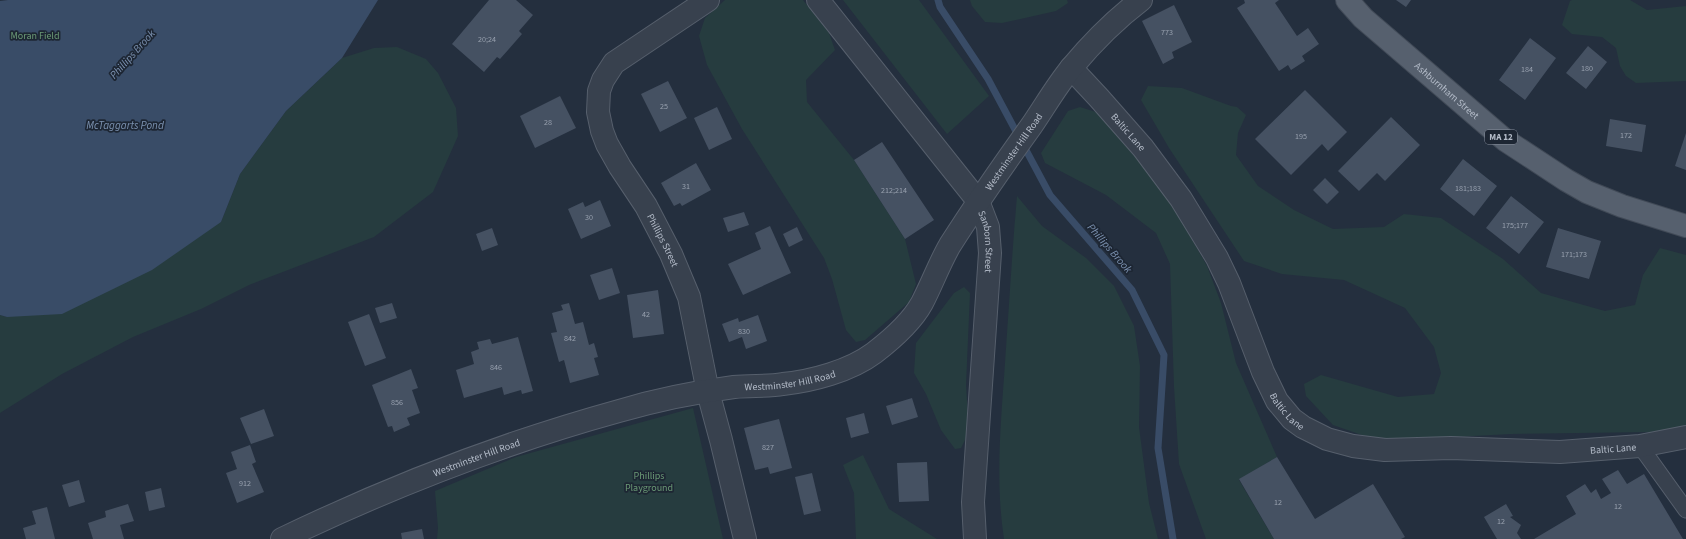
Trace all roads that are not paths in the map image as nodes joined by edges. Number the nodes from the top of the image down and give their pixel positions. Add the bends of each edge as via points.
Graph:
1 (708, 0) edge
2 (818, 0) edge
3 (1141, 0) edge
4 (1347, 0) edge
5 (1071, 68) junction
6 (978, 201) junction
7 (1686, 226) edge
8 (708, 392) junction
9 (1686, 437) edge
10 (1640, 446) junction
11 (1686, 510) edge
12 (282, 539) edge
13 (745, 539) edge
14 (975, 539) edge

1 - 8 street, Phillips Street via 614,63 603,80 597,103 599,122 607,144 646,206 690,297
2 - 6 street, Sanborn Street
3 - 5 street, Westminster Hill Road via 1121,16
4 - 7 main road, Ashburnham Street / MA 12 via 1363,18 1505,140 1588,192 1622,206
5 - 6 street, Westminster Hill Road
5 - 10 street, Baltic Lane via 1143,148 1181,199 1229,283 1263,372 1277,401 1292,419 1303,427 1327,439 1353,446 1385,450 1451,448 1542,452
6 - 8 street, Westminster Hill Road via 944,256 920,306 899,331 870,356 850,367 820,376 783,384 736,387
6 - 14 street, Sanborn Street via 988,227 990,253 973,502
8 - 12 street, Westminster Hill Road via 619,410 517,442 398,488
8 - 13 street, Phillips Street
9 - 10 street, Baltic Lane
10 - 11 lane

